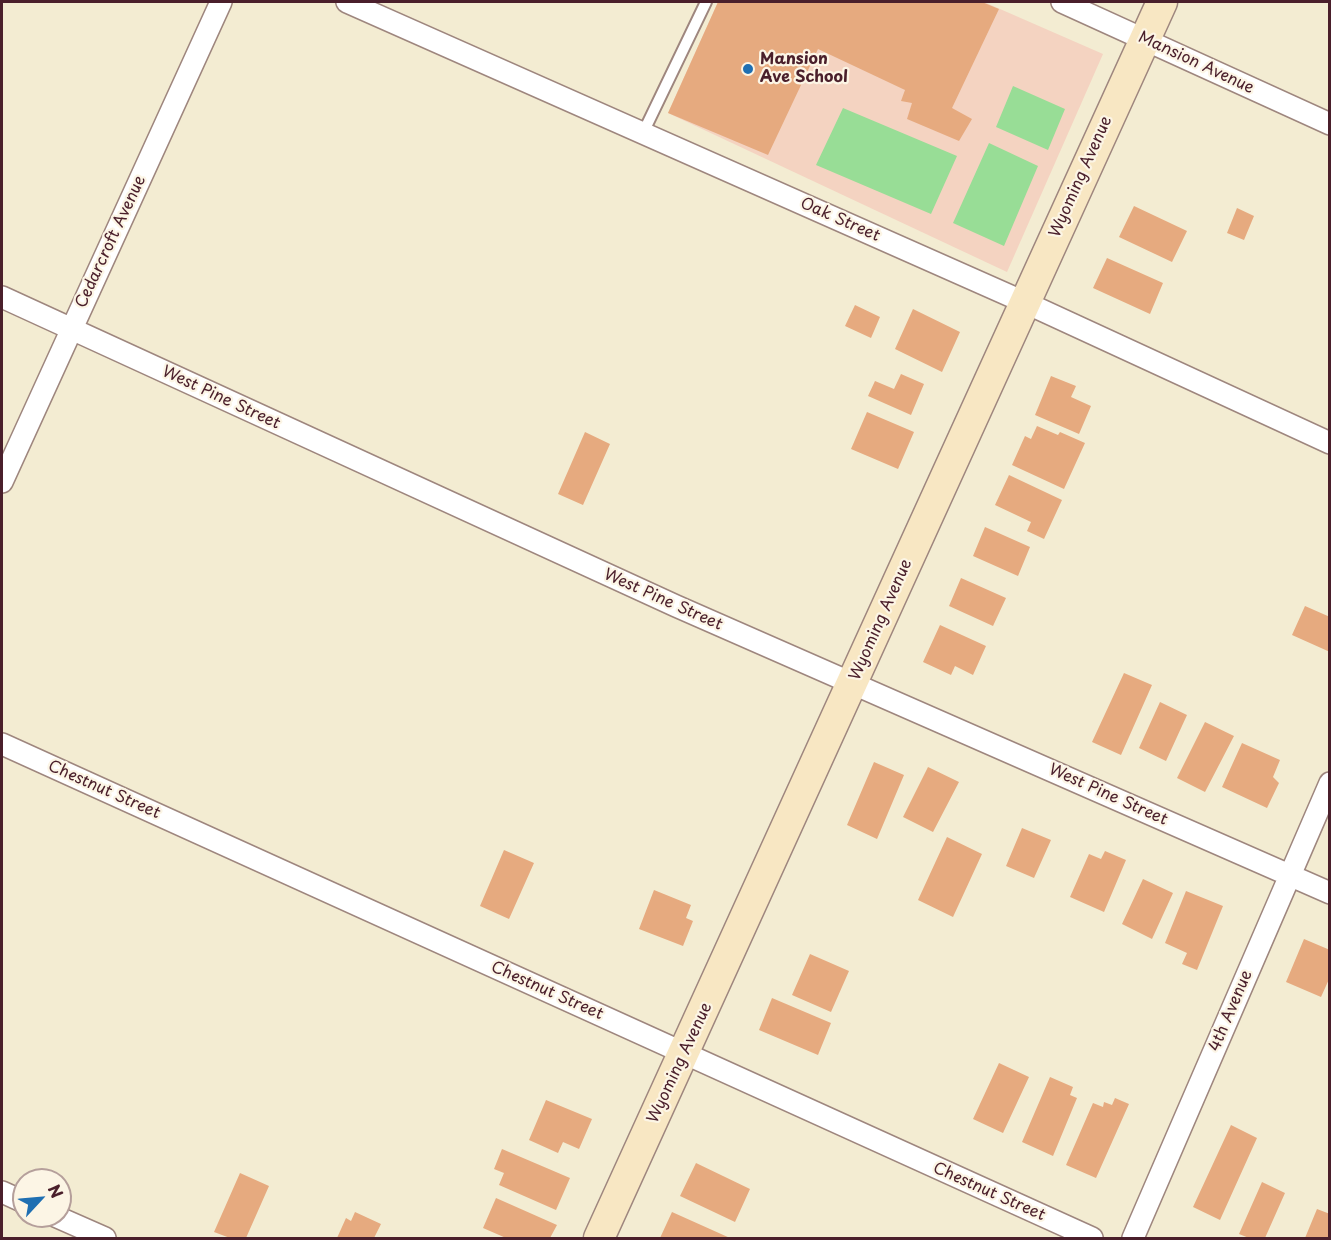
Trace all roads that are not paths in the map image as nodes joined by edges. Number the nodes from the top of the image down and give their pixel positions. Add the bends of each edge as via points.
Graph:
1 (221, 2) edge
2 (347, 2) edge
3 (706, 2) edge
4 (1062, 2) edge
5 (1162, 2) edge
6 (1144, 39) junction
7 (1329, 124) edge
8 (643, 133) junction
9 (2, 297) edge
10 (1024, 302) junction
11 (71, 329) junction
12 (1329, 443) edge
13 (2, 482) edge
14 (852, 683) junction
15 (2, 744) edge
16 (1329, 783) edge
17 (1289, 874) junction
18 (1329, 893) edge
19 (684, 1053) junction
20 (72, 1224) edge
21 (105, 1239) edge
22 (599, 1239) edge
23 (1092, 1239) edge
24 (1133, 1239) edge

1 - 11 street, Cedarcroft Avenue
2 - 8 street, Oak Street
3 - 8 lane
4 - 6 street, Mansion Avenue
5 - 6 street, Wyoming Avenue
6 - 7 street, Mansion Avenue
6 - 10 street, Wyoming Avenue
8 - 10 street, Oak Street
9 - 11 street, West Pine Street
10 - 12 street, Oak Street
10 - 14 street, Wyoming Avenue
11 - 13 street, Cedarcroft Avenue
11 - 14 street, West Pine Street
14 - 17 street, West Pine Street
14 - 19 street, Wyoming Avenue
15 - 19 street, Chestnut Street
16 - 17 street, 4th Avenue
17 - 18 street, West Pine Street
17 - 24 street, 4th Avenue
19 - 22 street, Wyoming Avenue
19 - 23 street, Chestnut Street
20 - 21 street

